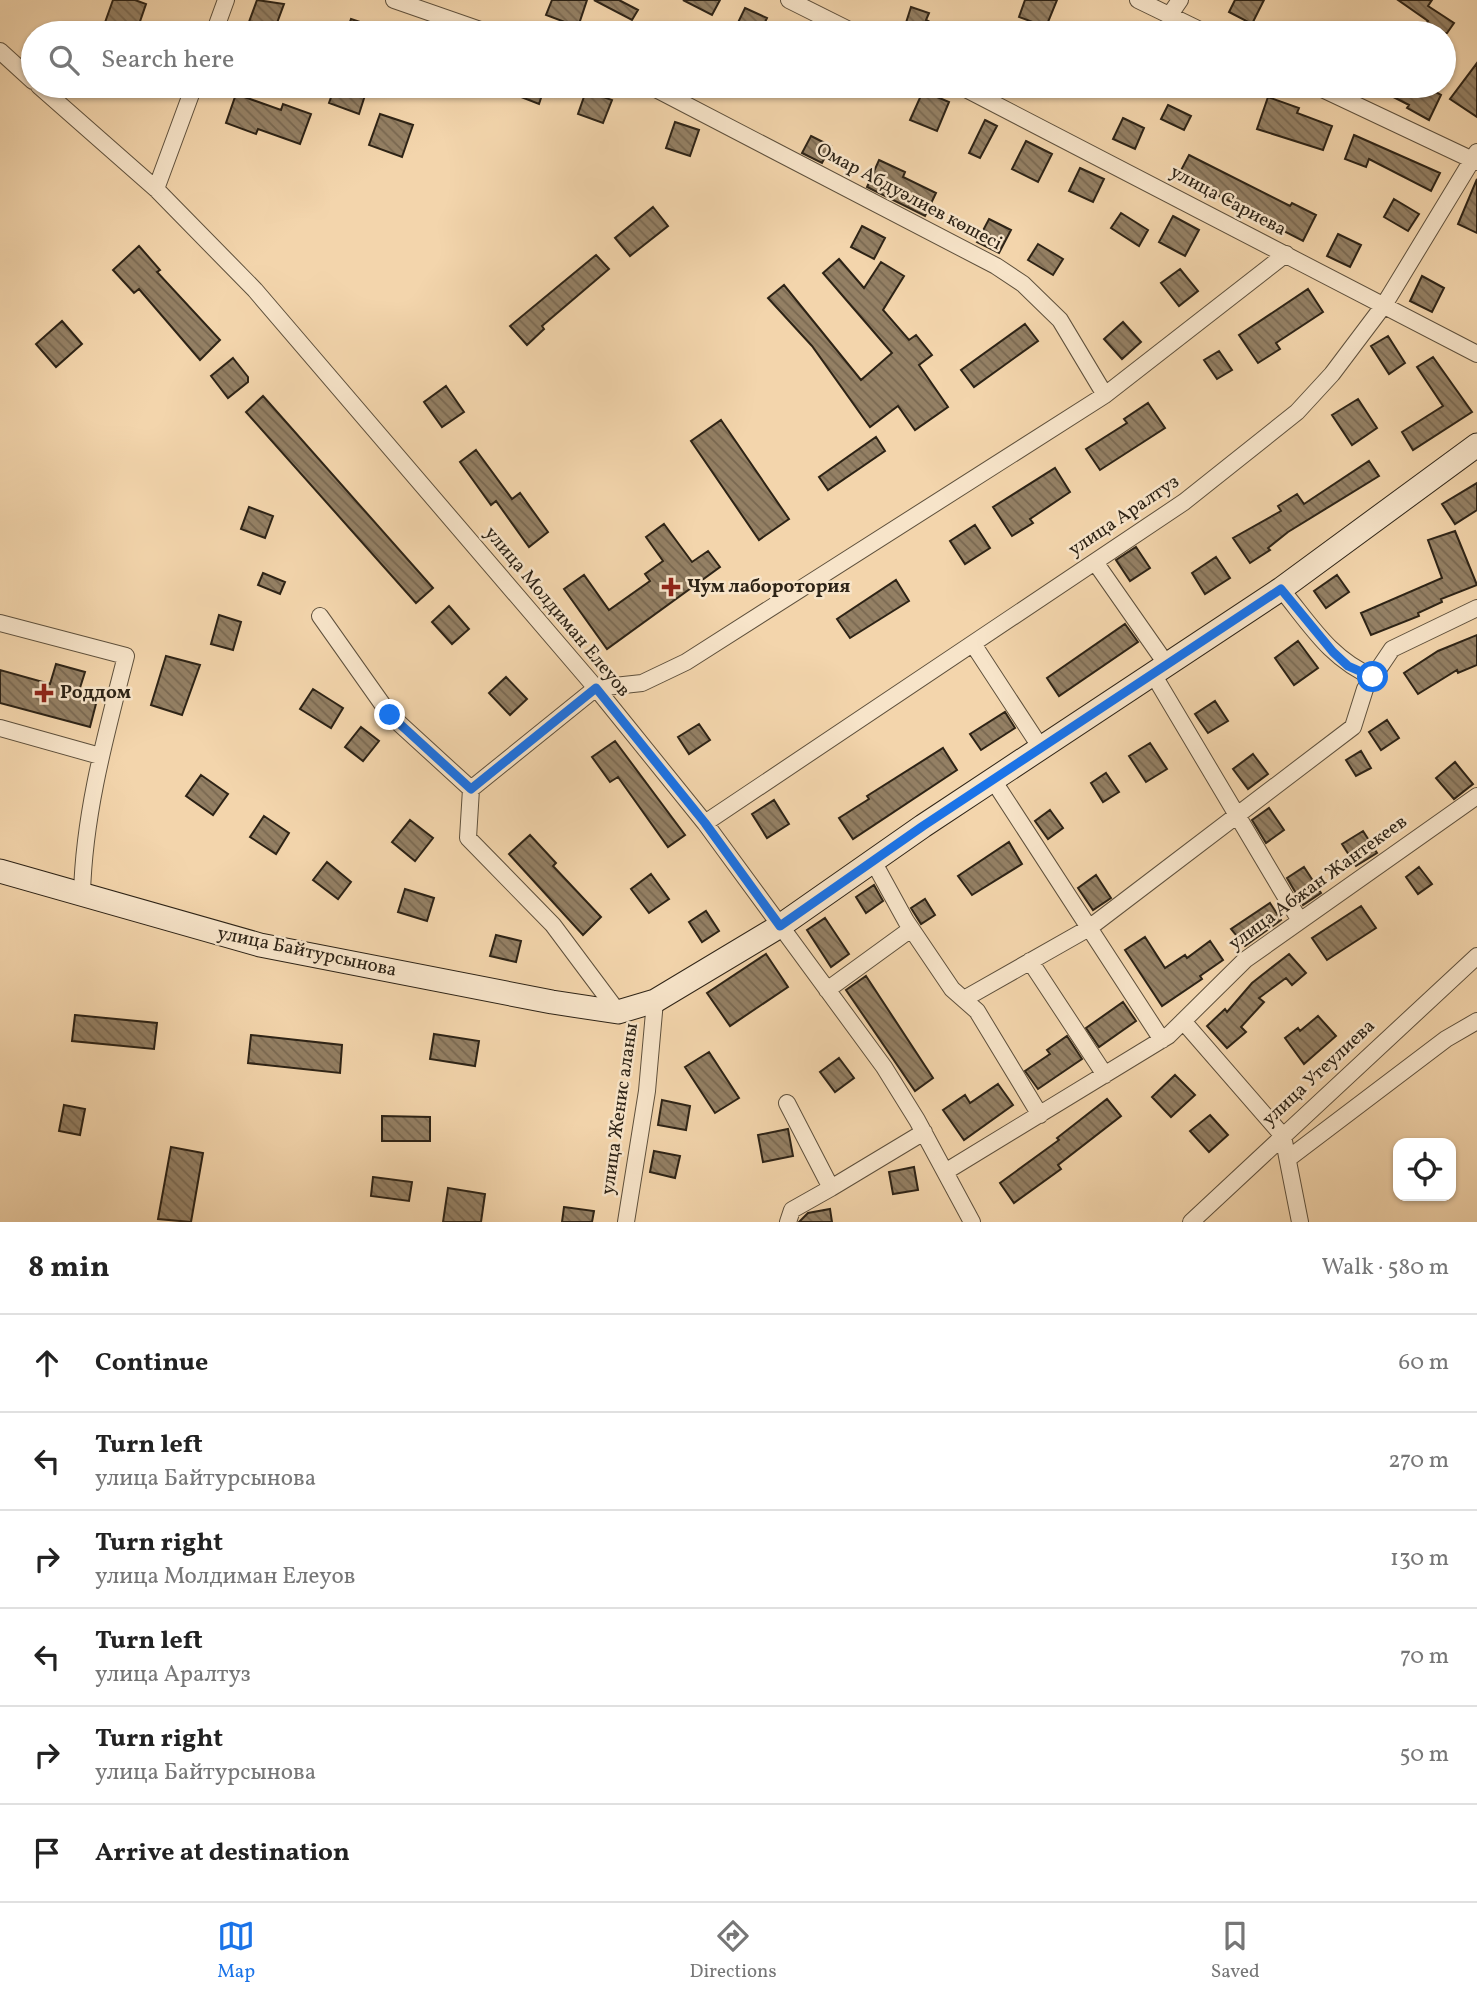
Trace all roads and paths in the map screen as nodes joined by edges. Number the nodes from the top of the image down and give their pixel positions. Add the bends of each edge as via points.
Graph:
1 (226, 0) edge
2 (394, 0) edge
3 (789, 0) edge
4 (1138, 0) edge
5 (1180, 0) edge
6 (1169, 16) junction
7 (218, 21) edge
8 (454, 21) edge
9 (831, 21) edge
10 (1180, 21) edge
11 (0, 51) edge
12 (21, 69) edge
13 (53, 98) edge
14 (190, 98) edge
15 (673, 98) edge
16 (983, 98) edge
17 (1343, 98) edge
18 (1476, 158) edge
19 (156, 189) junction
20 (1286, 254) junction
21 (1384, 305) junction
22 (1477, 354) edge
23 (1105, 395) junction
24 (1477, 445) edge
25 (1095, 562) junction
26 (1281, 589) junction
27 (1477, 608) edge
28 (320, 616) dead end
29 (0, 623) edge
30 (973, 643) junction
31 (1160, 669) junction
32 (1373, 677) junction
33 (596, 688) junction
34 (0, 728) edge
35 (1041, 748) junction
36 (100, 756) junction
37 (993, 780) junction
38 (471, 789) junction
39 (1477, 796) edge
40 (1236, 813) junction
41 (705, 823) junction
42 (873, 862) junction
43 (0, 871) edge
44 (82, 894) junction
45 (1300, 921) junction
46 (780, 926) junction
47 (1089, 928) junction
48 (911, 929) junction
49 (1477, 956) edge
50 (1030, 961) junction
51 (827, 990) junction
52 (964, 999) junction
53 (655, 1001) junction
54 (618, 1012) junction
55 (1183, 1021) junction
56 (1477, 1021) edge
57 (1162, 1040) junction
58 (1105, 1075) junction
59 (786, 1103) dead end
60 (1040, 1115) junction
61 (924, 1132) junction
62 (1283, 1136) junction
63 (1289, 1158) junction
64 (944, 1172) junction
65 (831, 1188) junction
66 (626, 1222) edge
67 (788, 1222) edge
68 (972, 1222) edge
69 (1191, 1222) edge
70 (1300, 1222) edge

1 - 7 street
2 - 8 street
3 - 9 street
4 - 6 street
5 - 6 street
6 - 10 street
11 - 12 street
13 - 19 street, улица Молдиман Елеуов
14 - 19 street
15 - 23 street, Омар Абдуәлиев көшесі via 1023,284 1060,320
16 - 20 street, улица Сариева
17 - 18 street
18 - 21 street, улица Аралтуз
19 - 33 street, улица Молдиман Елеуов via 255,290
20 - 21 street, улица Сариева
20 - 23 street
21 - 22 street, улица Сариева
21 - 25 street, улица Аралтуз via 1297,412 1184,502
23 - 33 street via 687,662 642,683
24 - 26 street, улица Байтурсынова
25 - 30 street, улица Аралтуз
25 - 31 street
26 - 31 street, улица Байтурсынова
26 - 32 street via 1333,652 1348,666
27 - 32 street via 1392,649
28 - 38 street via 390,715
29 - 36 street via 126,656
30 - 35 street
30 - 41 street, улица Аралтуз
31 - 35 street, улица Байтурсынова
31 - 40 street
32 - 40 street via 1353,727
33 - 38 street
33 - 41 street, улица Молдиман Елеуов
34 - 36 street
35 - 37 street, улица Байтурсынова
36 - 44 street via 83,859
37 - 42 street, улица Байтурсынова
37 - 47 street
38 - 54 street via 468,838 553,925
39 - 45 street, улица Абжан Жантекеев
40 - 45 street
40 - 47 street
41 - 46 street, улица Молдиман Елеуов
42 - 46 street, улица Байтурсынова
42 - 48 street
43 - 44 street, улица Байтурсынова
44 - 54 street, улица Байтурсынова via 260,945
45 - 55 street, улица Абжан Жантекеев via 1245,960
46 - 51 street, улица Молдиман Елеуов
46 - 53 street, улица Байтурсынова
47 - 50 street
47 - 57 street
48 - 51 street
48 - 52 street via 952,989
49 - 62 street, улица Утеулиева
50 - 52 street
50 - 58 street
51 - 61 street, улица Молдиман Елеуов via 884,1067
52 - 60 street via 977,1011
53 - 54 street, улица Байтурсынова
53 - 66 street, улица Женис аланы via 647,1091
55 - 57 street, улица Абжан Жантекеев
55 - 62 street
56 - 63 street via 1446,1039
57 - 58 street, улица Абжан Жантекеев
58 - 60 street, улица Абжан Жантекеев
59 - 65 street
60 - 64 street, улица Абжан Жантекеев
61 - 64 street, улица Молдиман Елеуов
61 - 65 street
62 - 63 street
62 - 69 street, улица Утеулиева
63 - 70 street
64 - 68 street, улица Молдиман Елеуов
65 - 67 street via 792,1210

